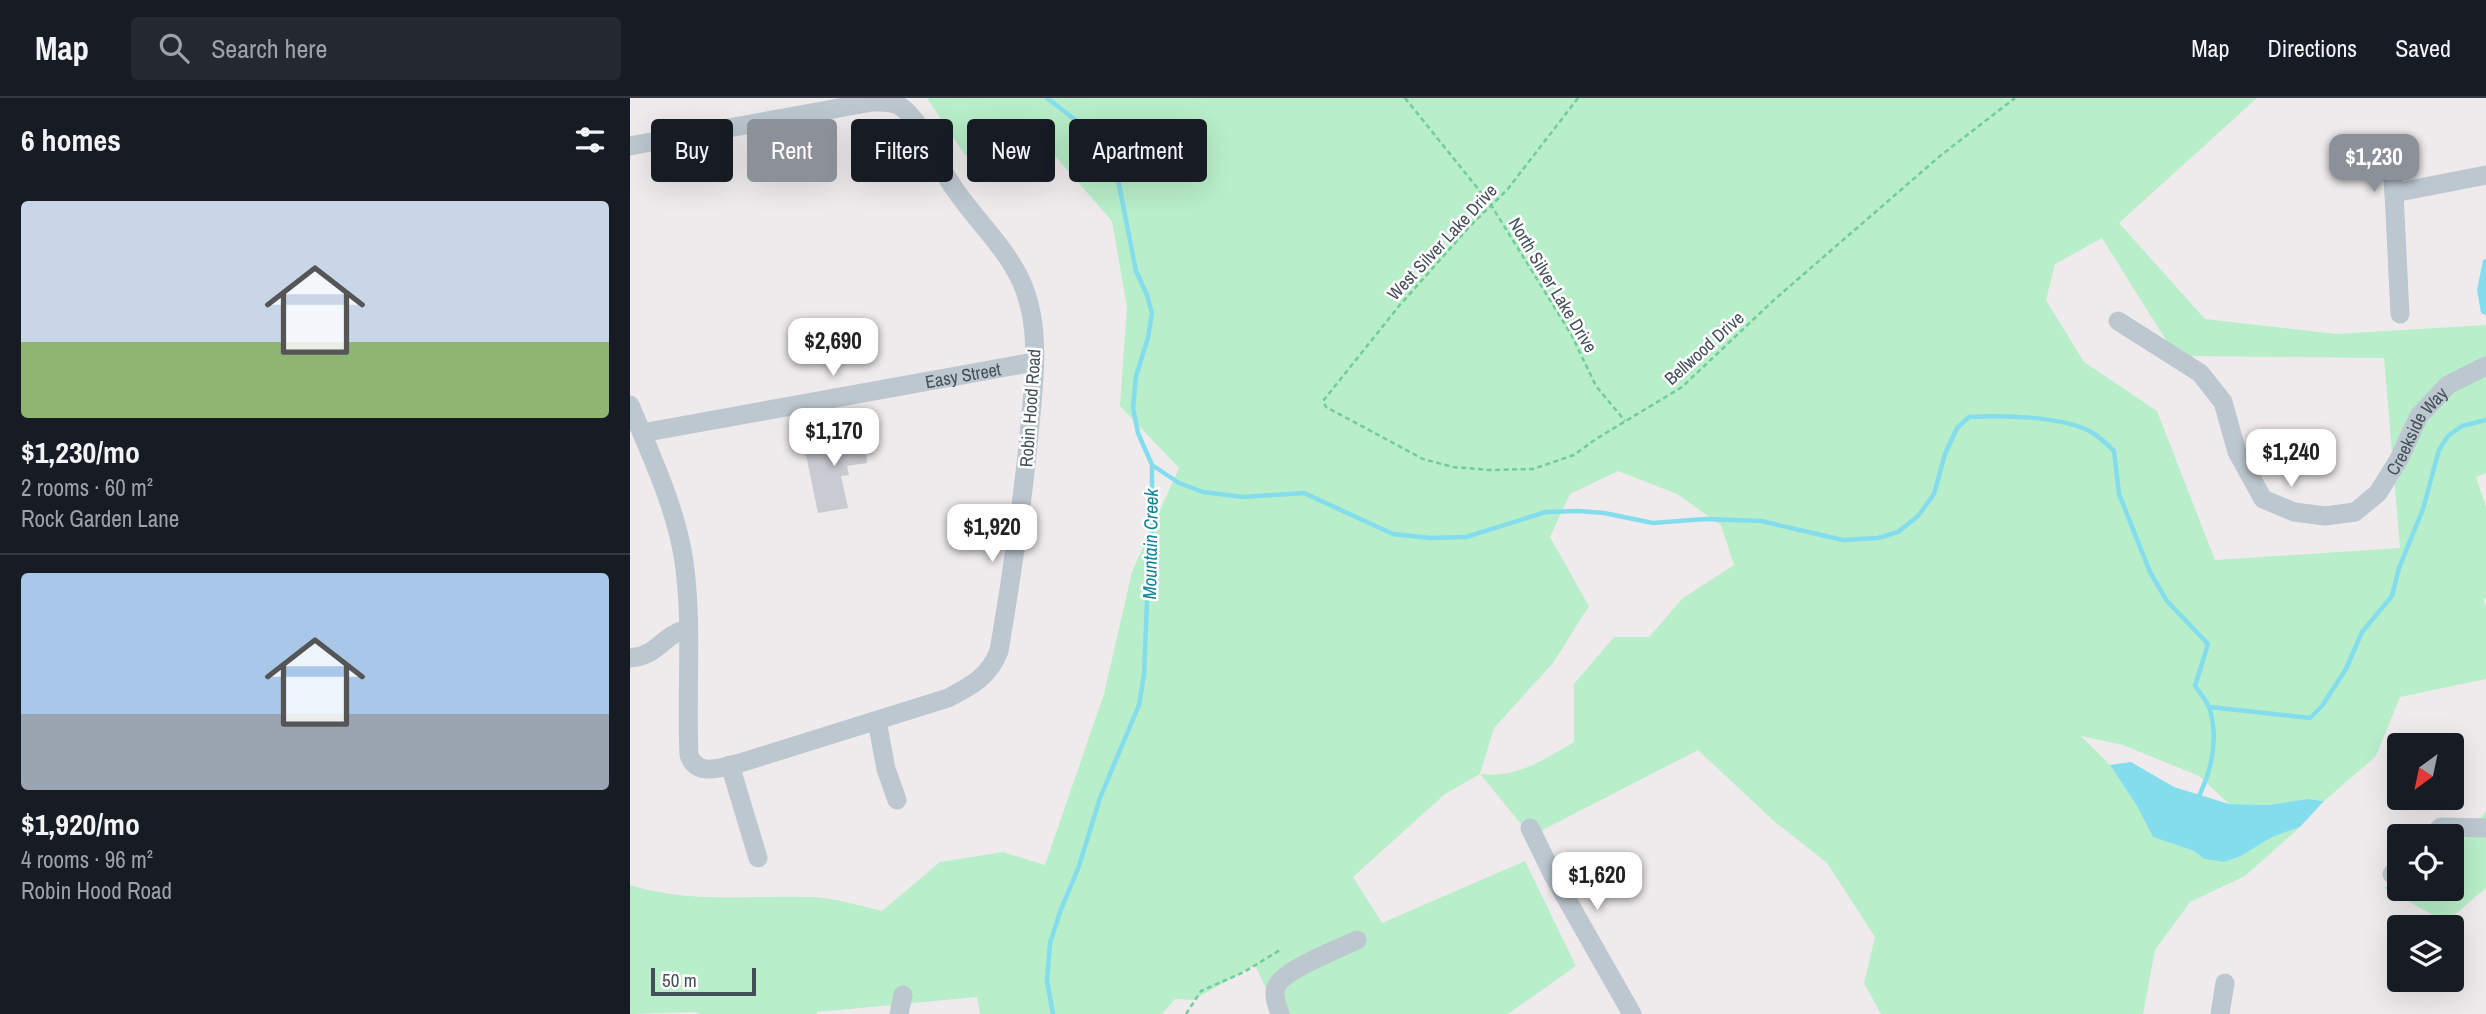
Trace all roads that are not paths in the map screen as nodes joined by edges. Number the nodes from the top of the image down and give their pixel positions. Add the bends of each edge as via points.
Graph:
1 (630, 146) edge
2 (2391, 150) dead end
3 (2486, 175) edge
4 (2394, 193) junction
5 (2400, 314) dead end
6 (2118, 321) dead end
7 (1034, 362) junction
8 (2486, 366) edge
9 (630, 405) edge
10 (642, 433) junction
11 (688, 629) junction
12 (630, 658) edge
13 (877, 721) junction
14 (730, 765) junction
15 (897, 800) dead end
16 (1530, 828) dead end
17 (2464, 828) edge
18 (2486, 828) edge
19 (758, 858) dead end
20 (1357, 940) dead end
21 (2225, 983) dead end
22 (1280, 1014) edge
23 (1632, 1014) edge
24 (2220, 1014) edge

1 - 7 street, Robin Hood Road via 860,104 899,105 1023,285 1035,336
2 - 4 street
3 - 4 street
4 - 5 street
6 - 8 street, Creekside Way via 2200,373 2223,402 2237,452 2263,499 2294,512 2325,516 2354,512 2378,493 2419,416 2448,385
7 - 10 street, Easy Street
7 - 13 street, Robin Hood Road via 1025,474 995,663 974,685 948,698
9 - 10 street, Robin Hood Road
10 - 11 street, Robin Hood Road via 676,524 684,561
11 - 12 street via 675,632 647,656
11 - 14 street, Robin Hood Road via 689,755 701,770
13 - 14 street, Robin Hood Road
13 - 15 street
14 - 19 street
16 - 23 street
17 - 18 street
20 - 22 street via 1285,975 1276,988
21 - 24 street

